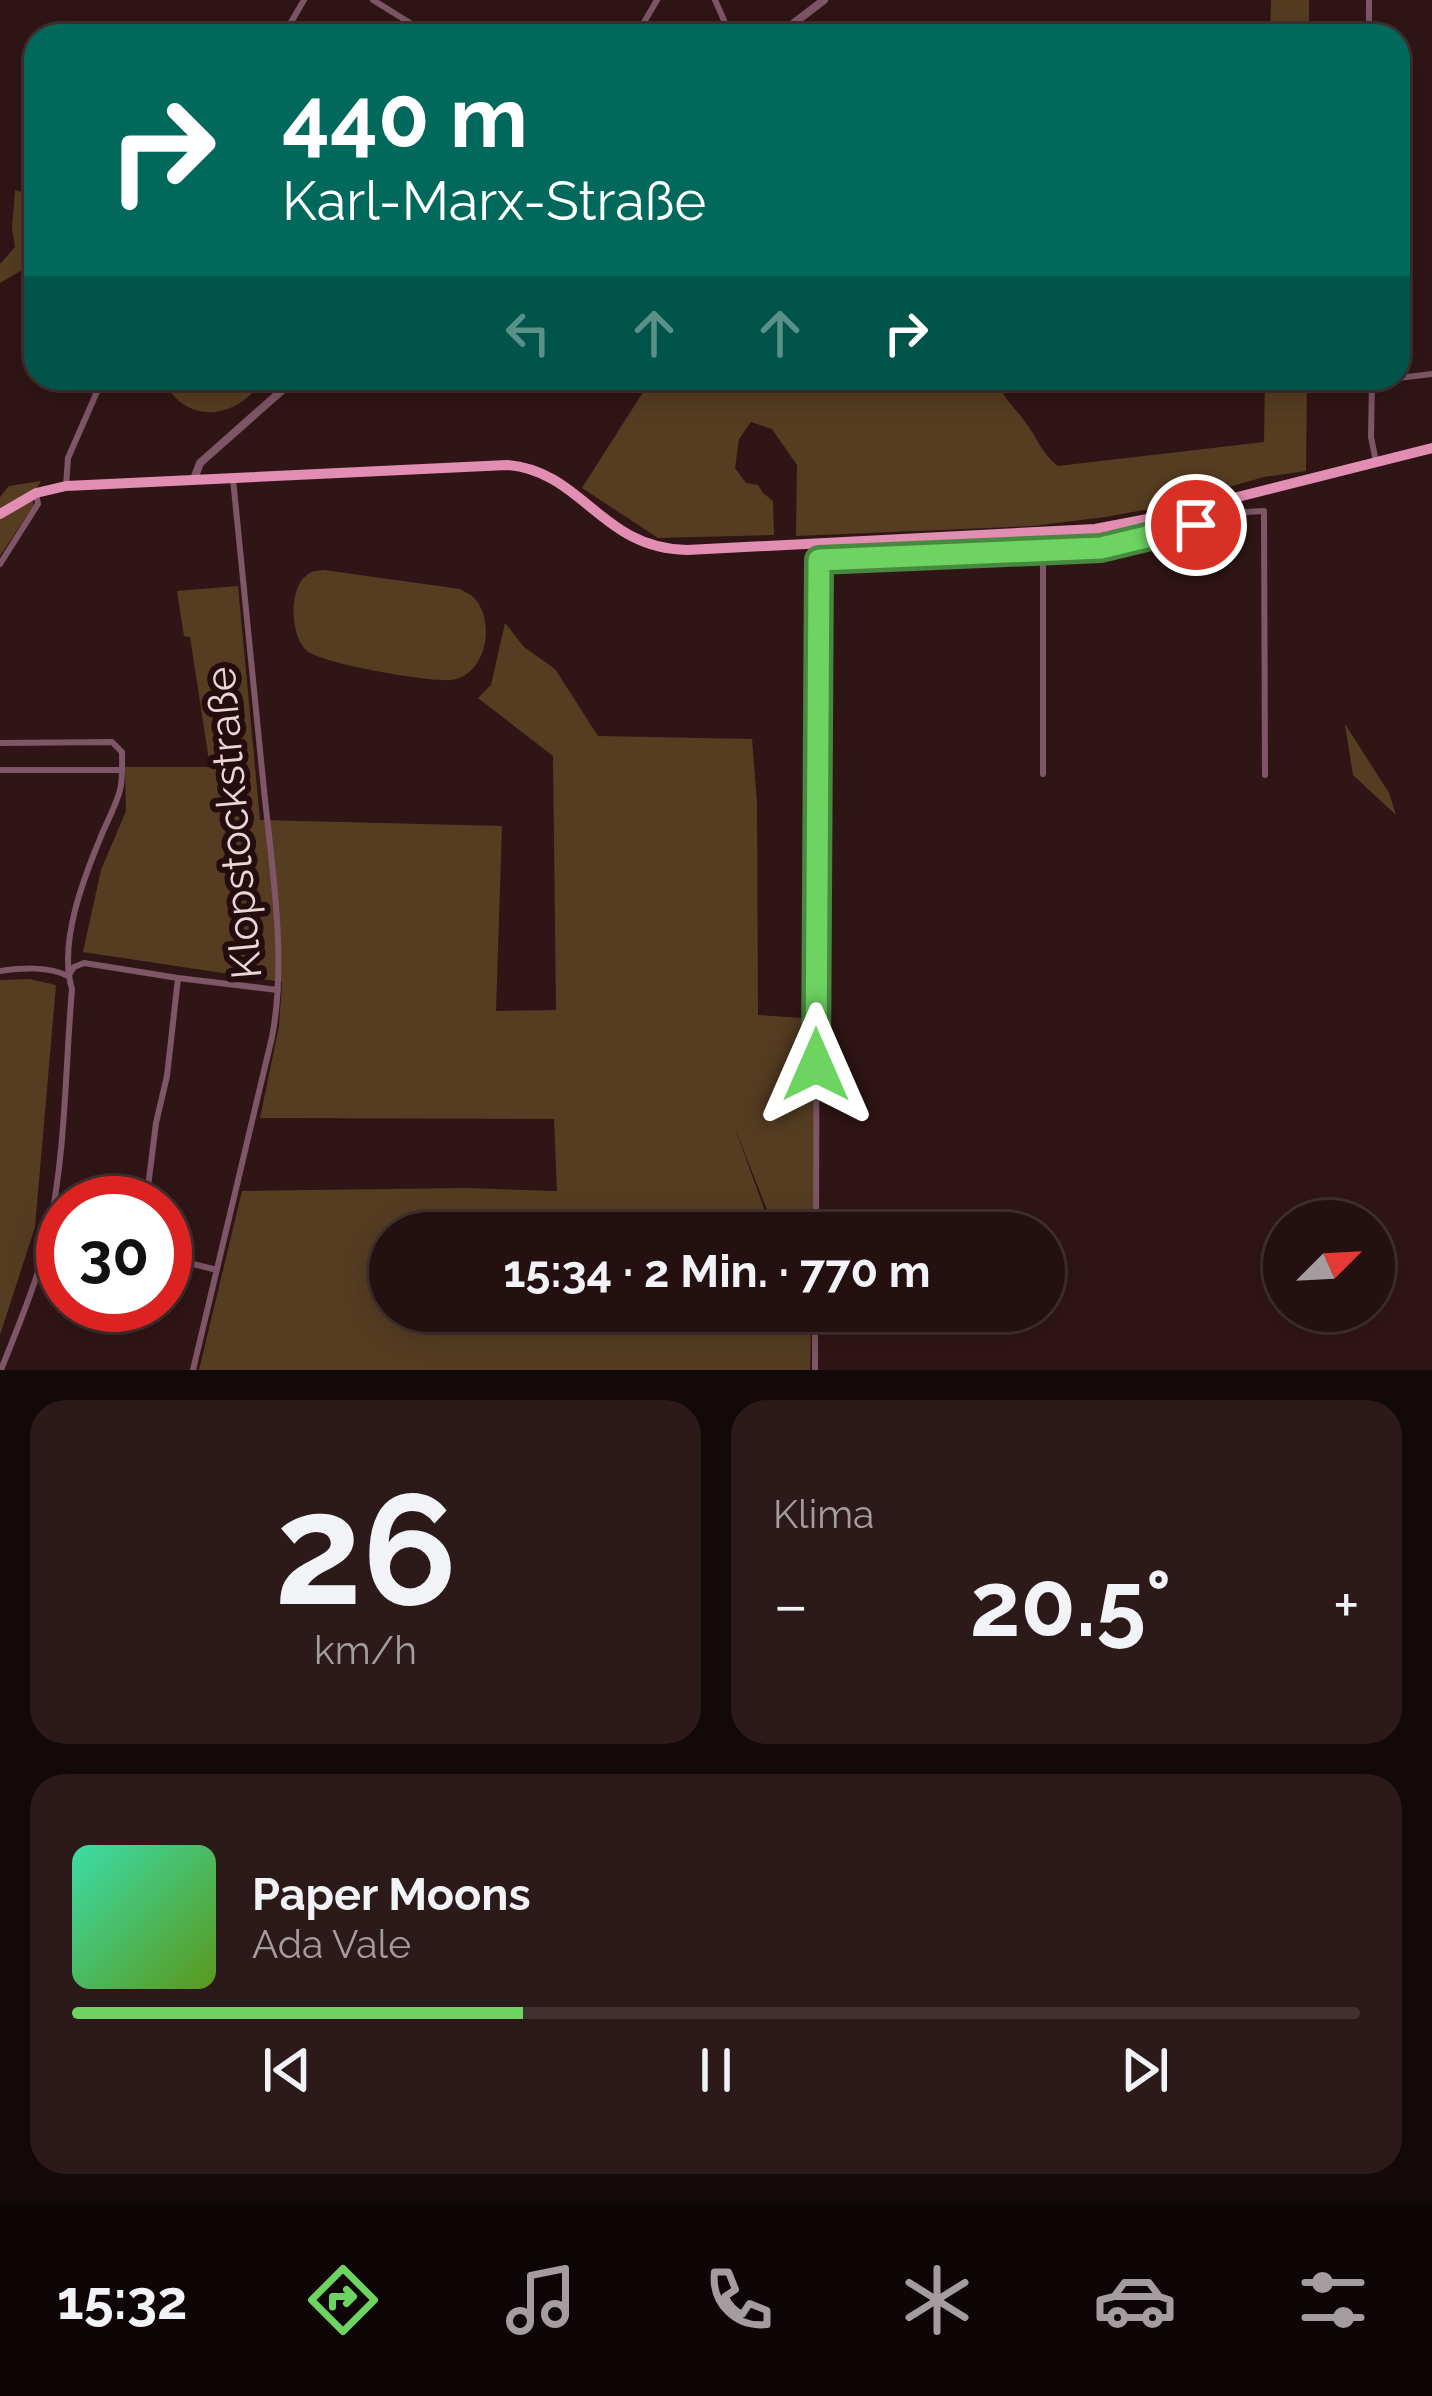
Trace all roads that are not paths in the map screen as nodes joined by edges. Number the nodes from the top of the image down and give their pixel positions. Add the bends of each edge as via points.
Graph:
1 (373, 0) edge
2 (824, 0) edge
3 (412, 24) edge
4 (793, 24) edge
5 (98, 390) edge
6 (282, 390) edge
7 (1372, 390) edge
8 (1432, 448) edge
9 (1376, 462) junction
10 (233, 478) junction
11 (194, 479) junction
12 (66, 486) junction
13 (36, 493) junction
14 (1219, 502) junction
15 (0, 514) edge
16 (1222, 518) junction
17 (818, 544) junction
18 (1042, 553) junction
19 (819, 560) junction
20 (0, 564) edge
21 (0, 743) edge
22 (0, 770) edge
23 (122, 770) junction
24 (1043, 774) dead end
25 (1265, 775) dead end
26 (0, 970) edge
27 (68, 976) junction
28 (178, 978) junction
29 (278, 990) junction
30 (58, 1176) edge
31 (149, 1176) edge
32 (816, 1212) edge
33 (192, 1264) edge
34 (218, 1270) junction
35 (36, 1277) edge
36 (815, 1332) edge
37 (1, 1370) edge
38 (193, 1370) edge
39 (815, 1370) edge

1 - 3 street
2 - 4 street
5 - 12 street via 65,468
6 - 11 street via 200,463
7 - 9 street
8 - 9 main road
9 - 14 main road
10 - 11 main road
10 - 17 main road via 515,466 547,475 617,529 658,548
10 - 29 street, Klopstockstraße
11 - 12 main road
12 - 13 main road
13 - 15 main road
13 - 20 street via 38,504
14 - 16 street
14 - 17 main road via 1072,531
16 - 18 street via 1122,544
16 - 25 street via 1264,511
17 - 19 street
18 - 19 street
18 - 24 street
19 - 32 street
21 - 23 street via 112,742 122,752
22 - 23 street
23 - 27 street via 76,910
26 - 27 street
27 - 28 street via 84,963
27 - 30 street
28 - 29 street
28 - 31 street
29 - 34 street, Klopstockstraße
33 - 34 street
34 - 38 street, Klopstockstraße
35 - 37 street
36 - 39 street

